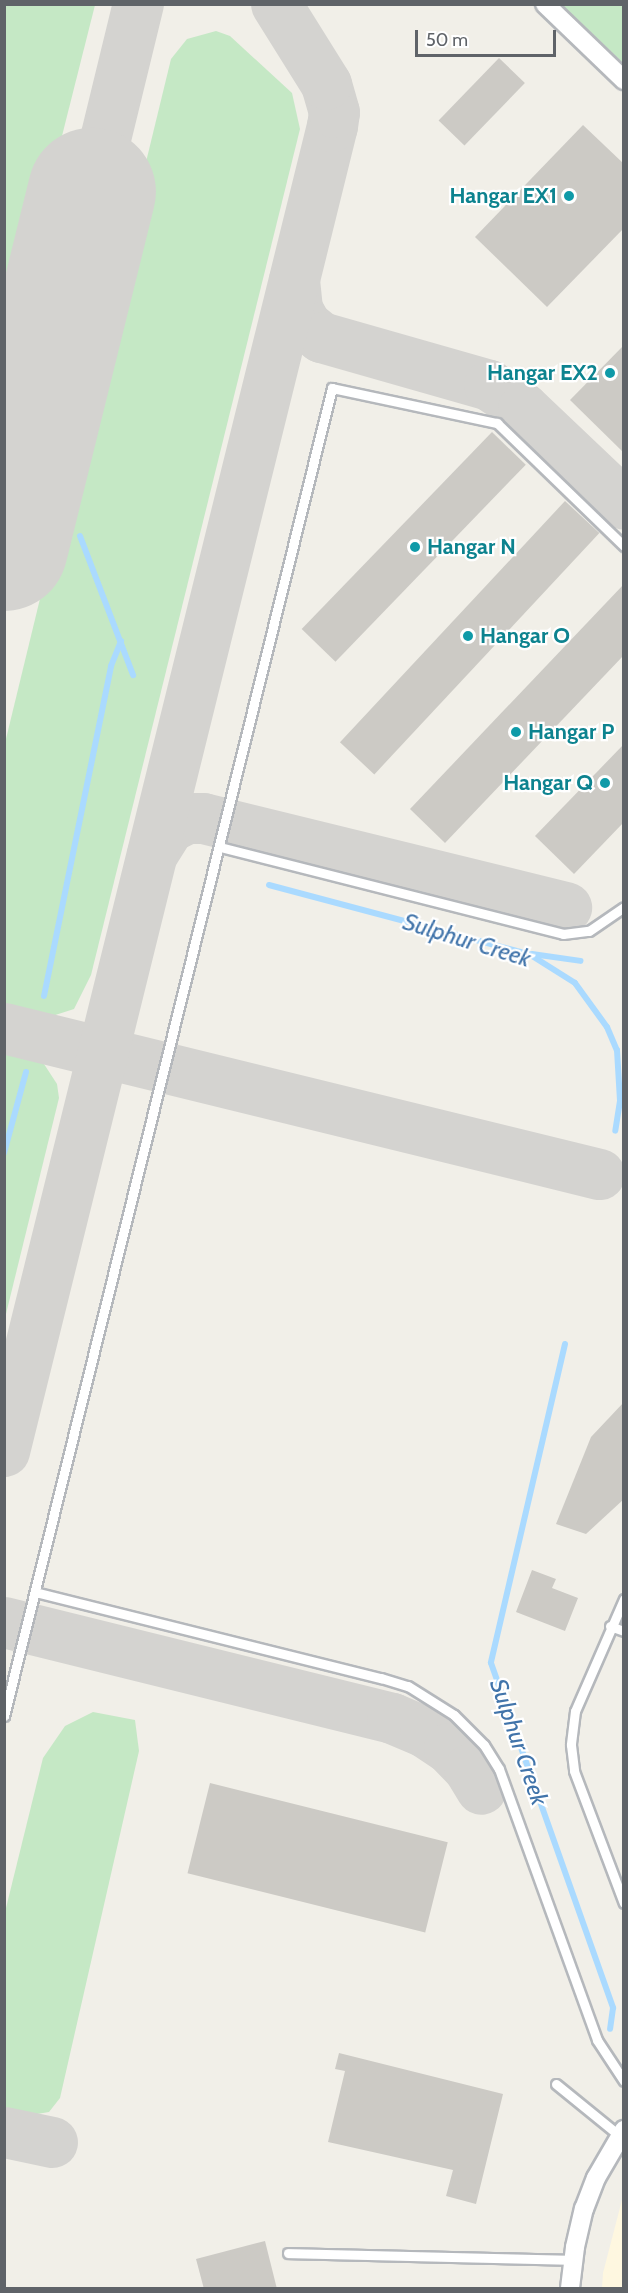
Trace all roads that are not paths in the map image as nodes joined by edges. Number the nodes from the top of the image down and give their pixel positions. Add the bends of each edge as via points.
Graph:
1 (545, 4) edge
2 (624, 80) edge
3 (624, 546) edge
4 (220, 847) junction
5 (624, 907) edge
6 (35, 1592) junction
7 (624, 1599) edge
8 (610, 1626) junction
9 (624, 1631) edge
10 (4, 1716) edge
11 (624, 1903) edge
12 (624, 2081) edge
13 (556, 2084) dead end
14 (622, 2133) edge
15 (288, 2253) dead end
16 (573, 2260) junction
17 (570, 2289) edge

1 - 2 street
3 - 4 lane via 497,423 332,388
4 - 5 lane via 562,934 589,931
4 - 6 lane
6 - 10 lane
6 - 12 lane via 390,1681 423,1694 454,1715 484,1745 499,1769 597,2040
7 - 8 lane
8 - 9 lane
8 - 11 lane via 575,1711 571,1744 574,1771
13 - 14 lane
14 - 16 street via 596,2178
15 - 16 lane
16 - 17 street

